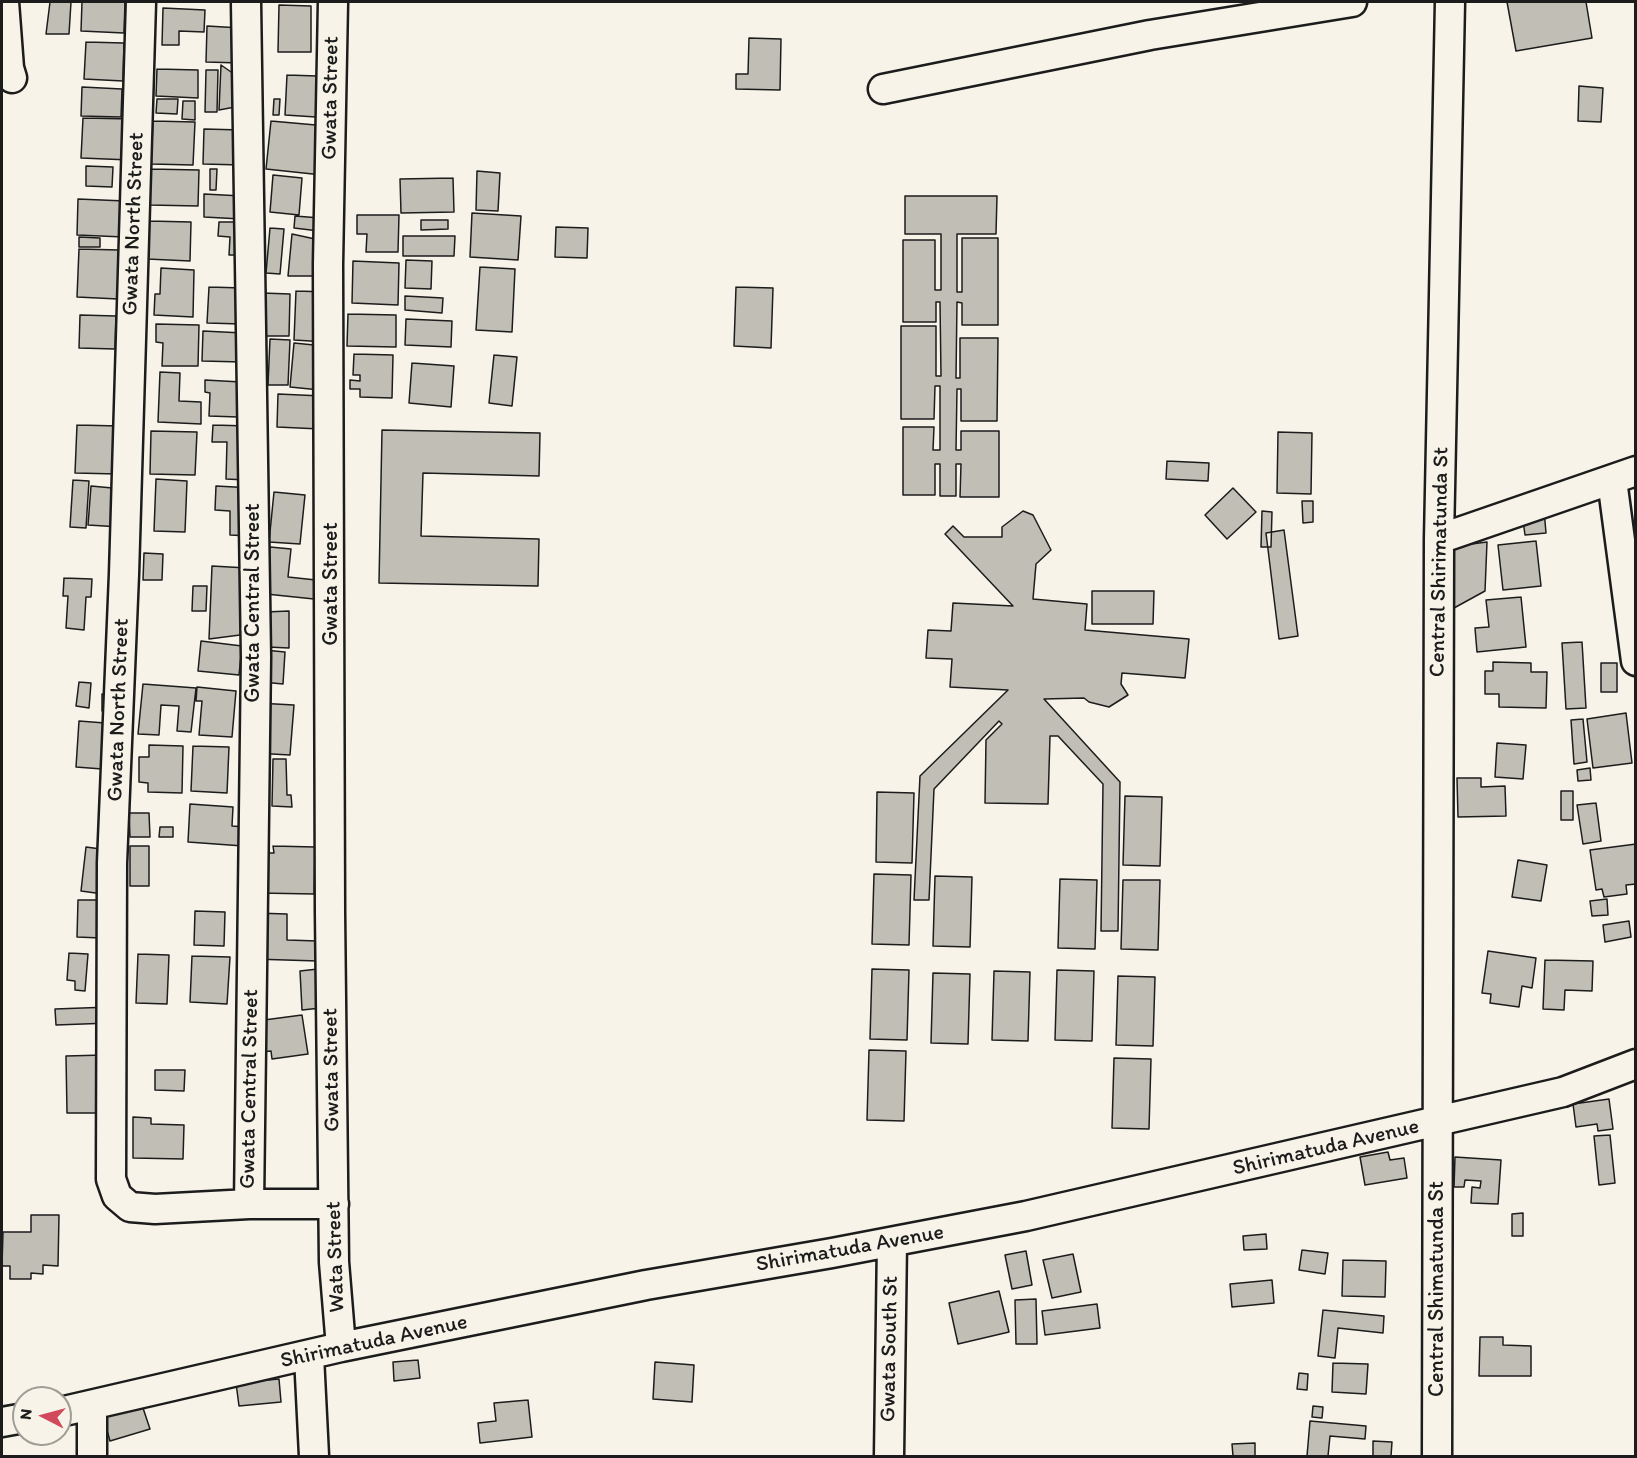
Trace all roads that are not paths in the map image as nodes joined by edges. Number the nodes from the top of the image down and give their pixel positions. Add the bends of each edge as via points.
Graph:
1 (4, 2) edge
2 (141, 2) edge
3 (246, 2) edge
4 (333, 2) edge
5 (1352, 2) edge
6 (1450, 2) edge
7 (12, 78) dead end
8 (883, 89) dead end
9 (1624, 475) edge
10 (1439, 539) junction
11 (1635, 661) edge
12 (1635, 1064) edge
13 (1438, 1122) junction
14 (333, 1166) joint
15 (249, 1204) junction
16 (334, 1204) junction
17 (892, 1242) junction
18 (341, 1347) junction
19 (309, 1356) junction
20 (92, 1405) junction
21 (72, 1409) edge
22 (92, 1456) edge
23 (314, 1456) edge
24 (889, 1456) edge
25 (1437, 1456) edge

1 - 7 street
2 - 15 street, Gwata North Street via 112,863 111,1179 117,1196 130,1207
3 - 15 street, Gwata Central Street via 256,657
4 - 14 street, Gwata Street via 328,264
5 - 8 street via 1150,35
6 - 10 street, Central Shirimatunda St
9 - 10 street
9 - 11 street
10 - 13 street, Central Shirimatunda St
12 - 13 street, Shirimatuda Avenue via 1563,1092
13 - 17 street, Shirimatuda Avenue via 1026,1216
13 - 25 street, Central Shimatunda St
14 - 16 street, Wata Street
15 - 16 street, Gwata North Street
16 - 18 street, Wata Street
17 - 18 street, Shirimatuda Avenue via 646,1285
17 - 24 street, Gwata South St
18 - 19 street, Shirimatuda Avenue
19 - 20 street, Shirimatuda Avenue
19 - 23 street
20 - 21 street, Shirimatuda Avenue
20 - 22 street

